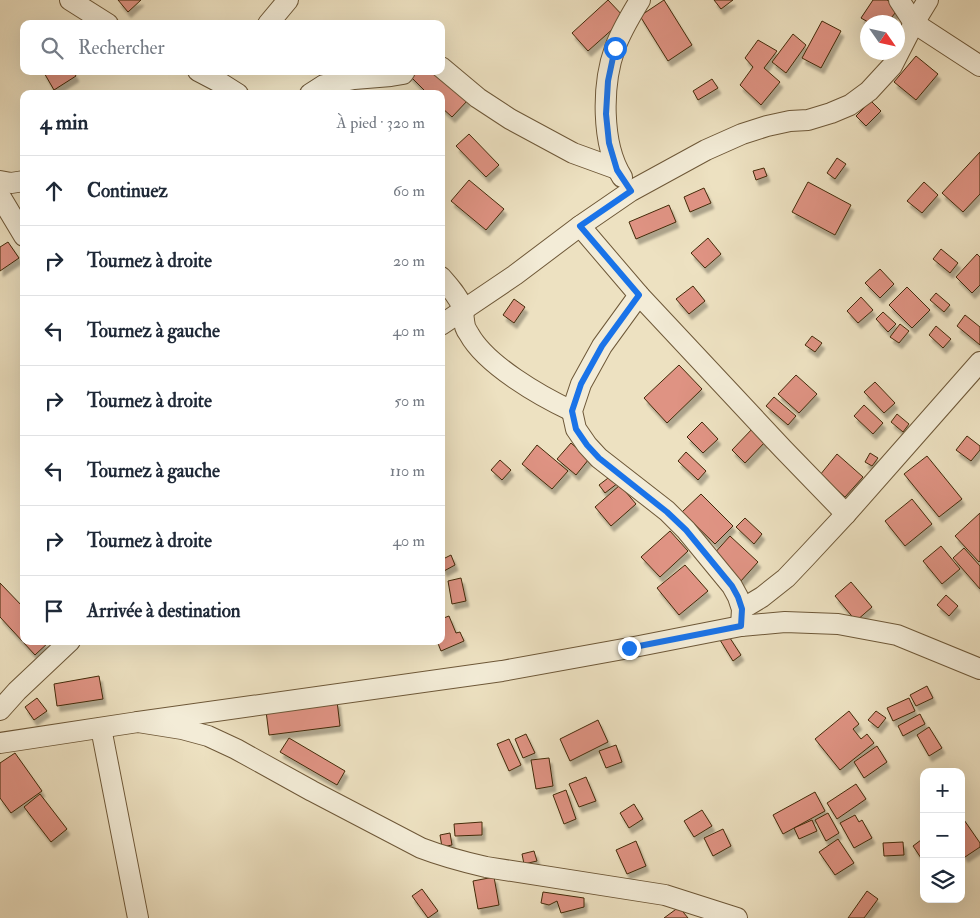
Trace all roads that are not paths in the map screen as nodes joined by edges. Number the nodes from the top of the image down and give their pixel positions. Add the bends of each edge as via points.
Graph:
1 (70, 0) edge
2 (288, 0) edge
3 (640, 0) edge
4 (899, 0) edge
5 (928, 0) edge
6 (102, 20) edge
7 (271, 20) edge
8 (914, 23) junction
9 (980, 66) edge
10 (445, 70) edge
11 (397, 75) edge
12 (224, 77) edge
13 (235, 90) edge
14 (316, 90) edge
15 (617, 170) junction
16 (0, 181) edge
17 (20, 182) edge
18 (631, 191) junction
19 (0, 196) edge
20 (580, 226) junction
21 (20, 229) edge
22 (445, 282) edge
23 (639, 295) junction
24 (464, 310) junction
25 (445, 322) edge
26 (980, 362) edge
27 (572, 411) junction
28 (846, 514) junction
29 (741, 617) junction
30 (66, 645) edge
31 (980, 669) edge
32 (0, 710) edge
33 (138, 722) junction
34 (101, 728) junction
35 (0, 743) edge
36 (136, 917) edge
37 (738, 918) edge

1 - 6 street
2 - 7 street
3 - 15 street via 615,48 608,81 606,114 609,143
4 - 8 street
5 - 8 street
8 - 9 street
8 - 18 street via 892,66 869,91 850,105 808,120 767,126 742,134
10 - 15 street via 510,119 573,153
11 - 14 street via 354,79 324,85
12 - 13 street
15 - 18 street
16 - 17 street
18 - 20 street
19 - 21 street
20 - 23 street
20 - 24 street
22 - 24 street
23 - 27 street via 602,346 581,384
23 - 28 street
24 - 25 street
24 - 27 street via 468,333 489,358 548,400
26 - 28 street
27 - 29 street via 576,429 587,445 686,530 732,586 738,597
28 - 29 street via 786,578
29 - 31 street via 838,624 897,635
29 - 33 street via 629,648 502,671
30 - 32 street
33 - 34 street
33 - 37 street via 208,736 439,855 486,867 665,895
34 - 35 street
34 - 36 street

